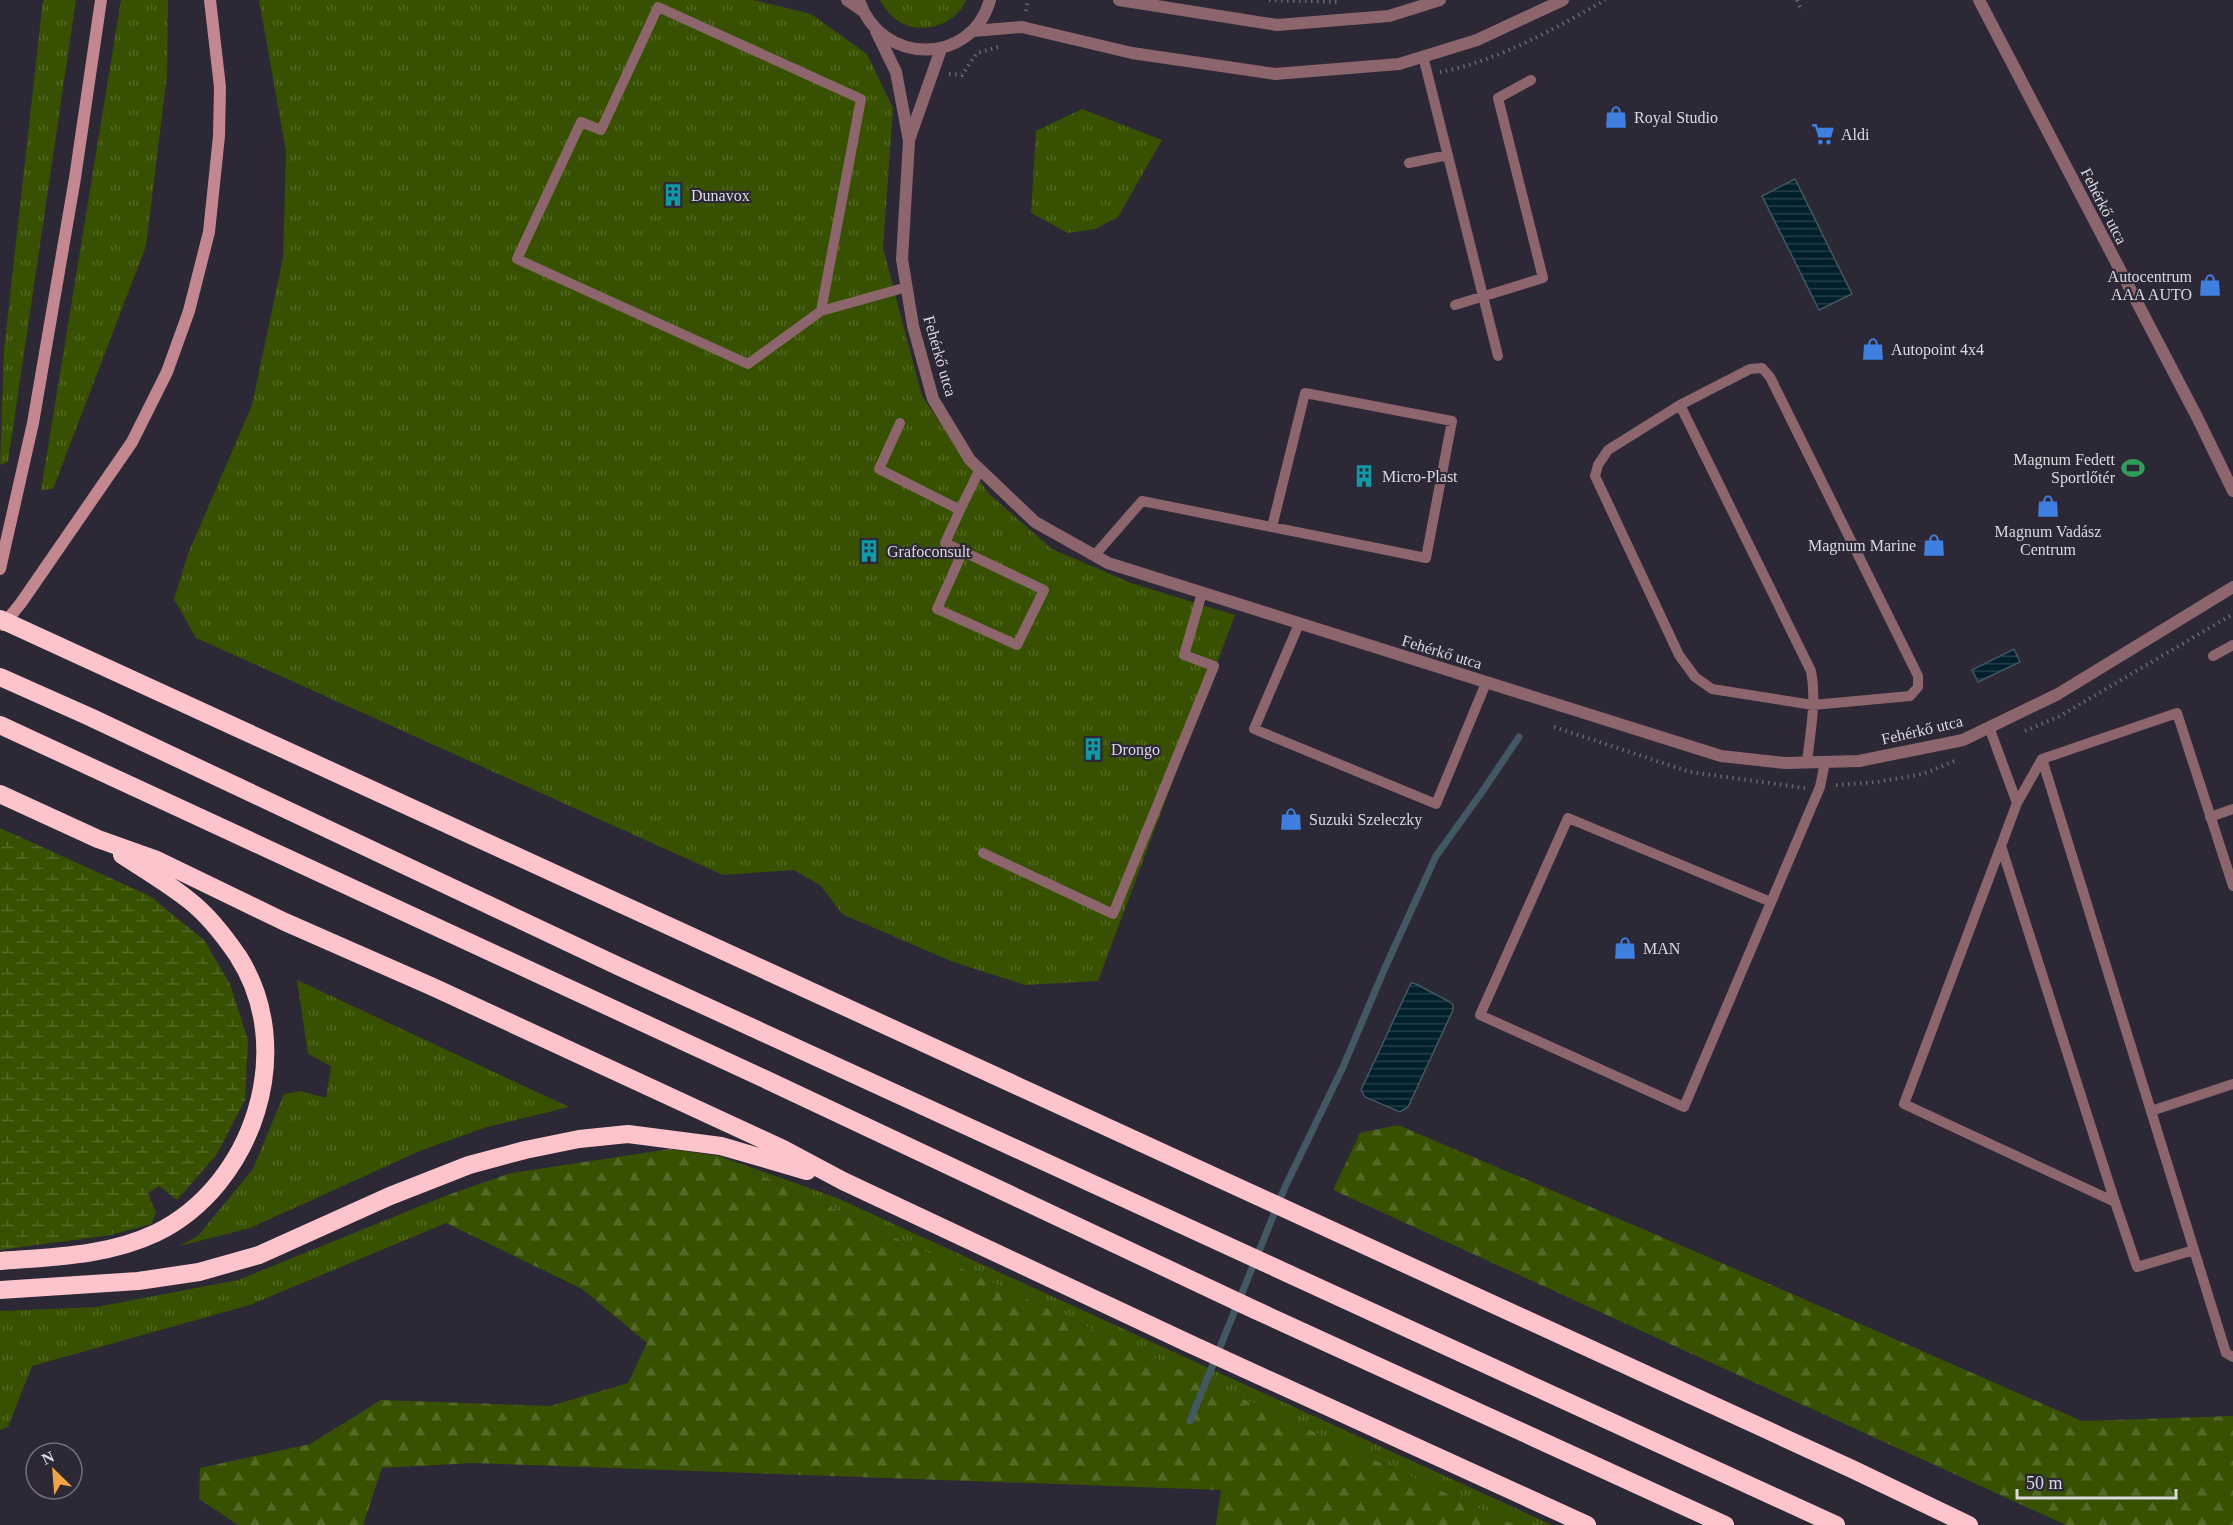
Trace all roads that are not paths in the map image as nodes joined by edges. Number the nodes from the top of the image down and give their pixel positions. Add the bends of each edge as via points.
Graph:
1 (101, 0) edge
2 (210, 0) edge
3 (847, 0) edge
4 (990, 0) edge
5 (1119, 0) edge
6 (1440, 0) edge
7 (1563, 0) edge
8 (1979, 0) edge
9 (861, 6) edge
10 (876, 31) junction
11 (973, 31) junction
12 (941, 49) junction
13 (1423, 56) junction
14 (1531, 80) dead end
15 (909, 141) junction
16 (1448, 154) junction
17 (1409, 163) dead end
18 (907, 287) junction
19 (1483, 296) junction
20 (1455, 305) dead end
21 (821, 311) junction
22 (1498, 356) dead end
23 (1680, 405) junction
24 (900, 423) dead end
25 (980, 469) junction
26 (2233, 491) edge
27 (960, 510) junction
28 (1272, 527) junction
29 (963, 552) junction
30 (1094, 556) junction
31 (0, 569) edge
32 (2233, 587) edge
33 (1202, 593) junction
34 (0, 619) edge
35 (1299, 624) junction
36 (0, 629) edge
37 (2233, 645) edge
38 (2213, 656) dead end
39 (0, 677) edge
40 (1486, 683) junction
41 (1813, 705) junction
42 (0, 725) edge
43 (1989, 727) junction
44 (2042, 759) junction
45 (1825, 762) junction
46 (1807, 763) junction
47 (0, 794) edge
48 (2017, 803) junction
49 (2233, 809) edge
50 (2210, 817) junction
51 (98, 839) junction
52 (2001, 846) junction
53 (983, 852) dead end
54 (2233, 886) edge
55 (1771, 902) junction
56 (2233, 1084) edge
57 (2151, 1111) junction
58 (843, 1181) junction
59 (2115, 1202) junction
60 (2194, 1250) junction
61 (0, 1262) edge
62 (0, 1290) edge
63 (2233, 1357) edge
64 (1942, 1512) junction
65 (1587, 1525) edge
66 (1725, 1525) edge
67 (1836, 1525) edge
68 (1969, 1525) edge
69 (1977, 1525) edge

1 - 31 main road via 33,423
2 - 36 main road via 220,87 219,136 209,232 189,311 167,372 132,441
3 - 9 street
4 - 11 street
5 - 6 street via 1277,25 1389,16
7 - 13 street via 1477,40
8 - 26 street, Fehérkő utca
9 - 10 street
10 - 12 street via 891,42 914,50
10 - 15 street via 896,72
11 - 12 street
11 - 13 street via 1022,27 1132,53 1275,74 1399,64
12 - 15 street
13 - 16 lane
14 - 19 lane via 1498,98 1543,278
15 - 18 street, Fehérkő utca via 903,259
16 - 17 lane
16 - 19 lane
18 - 21 lane
18 - 25 street, Fehérkő utca via 913,327 933,399 970,460
19 - 20 lane
19 - 22 lane
21 - 21 lane via 861,99 658,7 600,130 581,122 517,259 748,364
23 - 41 lane via 1811,671
23 - 41 lane via 1608,450 1596,476 1679,655 1695,677 1712,689
23 - 41 lane via 1750,369 1762,368 1770,377 1918,676 1918,687 1910,696
24 - 27 lane via 879,469
25 - 27 lane
25 - 30 street, Fehérkő utca via 1035,522
27 - 29 lane via 945,543
28 - 28 lane via 1426,558 1452,421 1305,393
28 - 30 lane via 1142,501
29 - 29 lane via 1044,590 1017,645 937,609
30 - 33 street, Fehérkő utca
32 - 43 street, Fehérkő utca via 2058,694
33 - 35 street, Fehérkő utca
33 - 53 lane via 1184,655 1214,666 1113,914
34 - 64 highway
35 - 40 street, Fehérkő utca
35 - 40 lane via 1254,729 1436,804
37 - 38 lane
39 - 67 highway via 629,971
40 - 46 street, Fehérkő utca via 1721,756
41 - 46 lane
42 - 66 highway
43 - 45 street, Fehérkő utca via 1963,740 1859,761
43 - 48 lane
44 - 48 lane
44 - 50 lane via 2177,713
44 - 57 lane
45 - 46 street, Fehérkő utca
45 - 55 lane via 1820,787
47 - 51 highway
48 - 52 lane
49 - 50 lane
50 - 54 lane
51 - 58 highway via 157,860 783,1149
51 - 61 highway via 192,902 238,957 255,991 264,1032 264,1080 258,1106 242,1150 220,1181 193,1209 156,1232 88,1253
52 - 59 lane
52 - 59 lane via 1904,1104
55 - 55 lane via 1684,1107 1480,1015 1568,818
56 - 57 lane
57 - 60 lane
58 - 62 highway via 721,1146 628,1134 579,1139 469,1165 259,1255 199,1272 138,1281
58 - 65 highway
59 - 60 lane via 2137,1267
60 - 63 lane via 2226,1353
64 - 68 highway
64 - 69 highway

